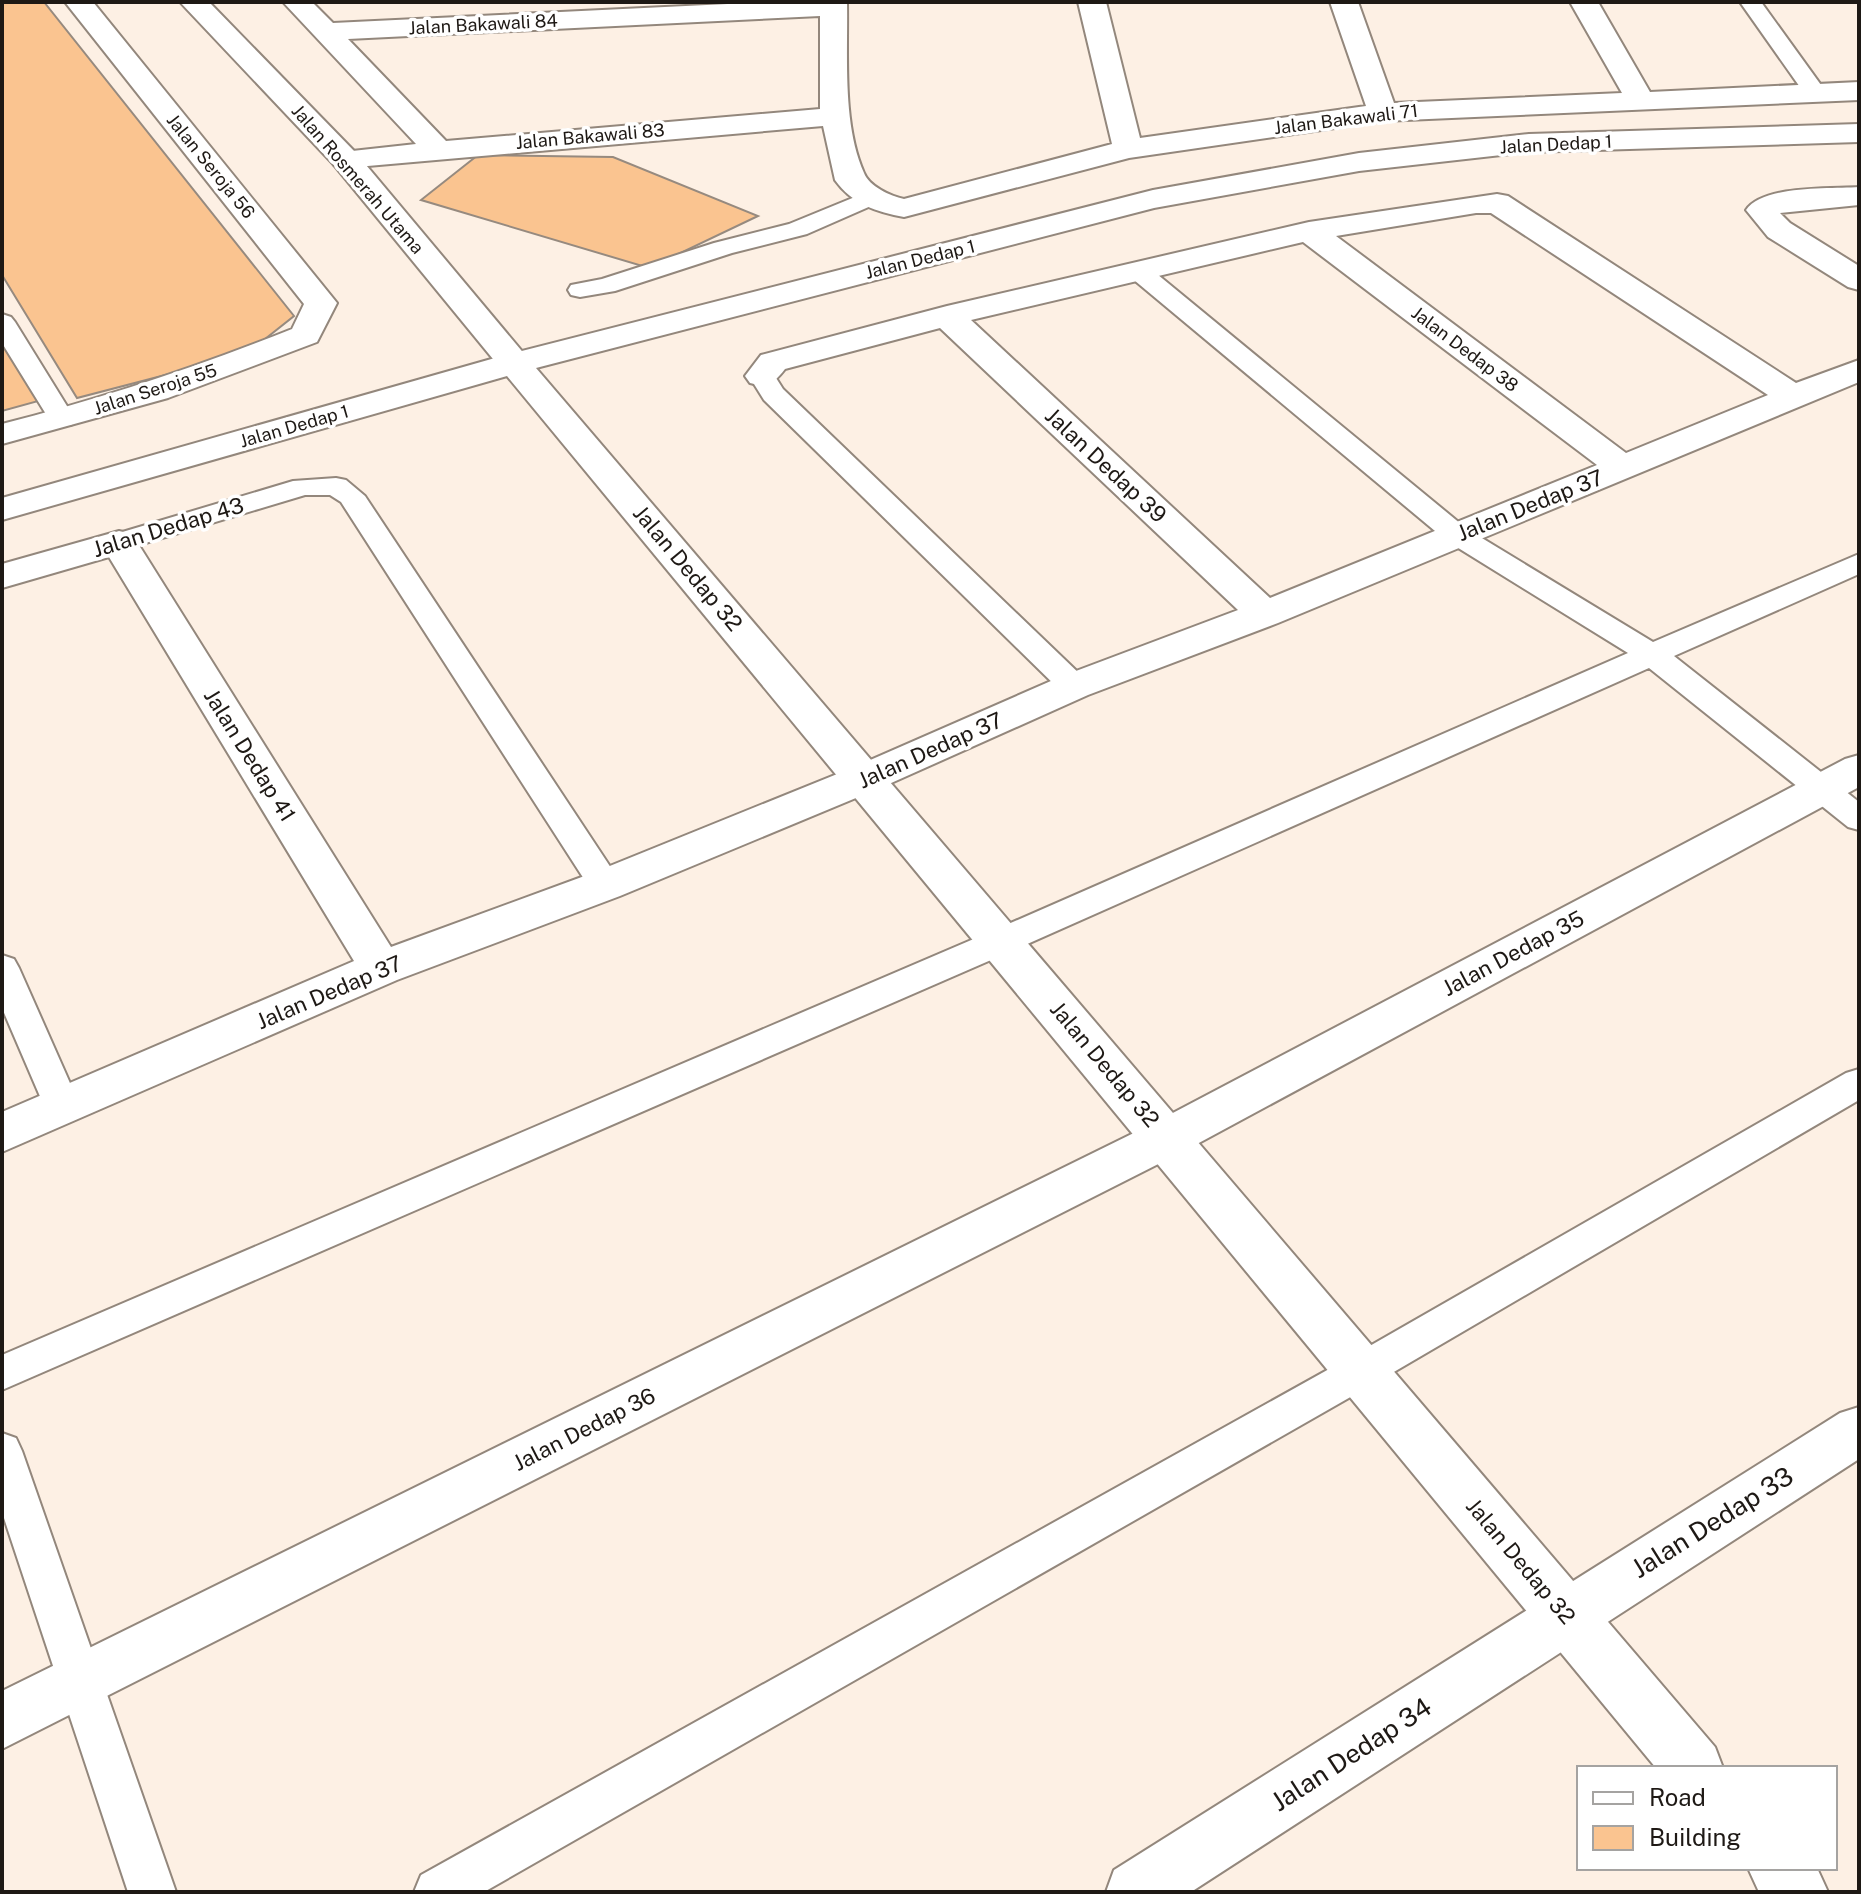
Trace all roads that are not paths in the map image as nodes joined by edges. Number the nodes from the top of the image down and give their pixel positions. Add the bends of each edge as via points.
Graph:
1 (79, 2) edge
2 (194, 2) edge
3 (297, 2) edge
4 (1092, 2) edge
5 (1344, 2) edge
6 (1584, 2) edge
7 (1750, 2) edge
8 (833, 4) edge
9 (324, 32) junction
10 (1859, 91) edge
11 (1815, 92) junction
12 (1639, 98) junction
13 (1383, 112) junction
14 (835, 116) junction
15 (1859, 133) edge
16 (437, 149) junction
17 (1128, 149) junction
18 (345, 159) junction
19 (861, 188) junction
20 (1859, 196) edge
21 (1309, 231) junction
22 (1137, 270) junction
23 (1859, 280) edge
24 (580, 290) dead end
25 (947, 316) junction
26 (2, 322) edge
27 (305, 335) joint
28 (514, 363) junction
29 (1859, 370) edge
30 (762, 376) joint
31 (1794, 397) junction
32 (62, 419) junction
33 (2, 434) edge
34 (1622, 467) junction
35 (2, 509) edge
36 (1457, 535) junction
37 (119, 542) junction
38 (1859, 563) edge
39 (2, 576) edge
40 (1265, 614) junction
41 (1651, 654) junction
42 (1074, 686) junction
43 (866, 778) junction
44 (1841, 779) edge
45 (1859, 819) edge
46 (605, 885) junction
47 (1002, 941) junction
48 (2, 968) edge
49 (381, 968) junction
50 (1859, 1083) edge
51 (63, 1108) junction
52 (2, 1133) edge
53 (1167, 1138) junction
54 (1361, 1371) junction
55 (2, 1373) edge
56 (1859, 1430) edge
57 (2, 1451) edge
58 (1566, 1615) junction
59 (80, 1682) junction
60 (2, 1721) edge
61 (1692, 1766) edge
62 (1780, 1870) edge
63 (152, 1892) edge
64 (438, 1892) edge
65 (1136, 1892) edge
66 (1798, 1892) edge

1 - 27 street, Jalan Seroja 56 via 321,303
2 - 18 street, Jalan Rosmerah Utama
3 - 9 street
4 - 17 street
5 - 13 street
6 - 12 street
7 - 11 lane
8 - 9 street, Jalan Bakawali 84
8 - 14 street
9 - 16 street
10 - 11 street, Jalan Bakawali 71
11 - 12 street, Jalan Bakawali 71
12 - 13 street, Jalan Bakawali 71
13 - 17 street, Jalan Bakawali 71
14 - 16 street, Jalan Bakawali 83
14 - 19 street
15 - 28 street, Jalan Dedap 1 via 1529,143 1359,162 1153,199
16 - 18 street, Jalan Bakawali 83
17 - 19 street, Jalan Bakawali 71 via 904,208 881,204
18 - 28 street, Jalan Rosmerah Utama
19 - 24 lane via 798,229
20 - 23 street via 1782,201 1761,210 1779,230
21 - 22 street
21 - 31 street via 1497,203
21 - 34 street, Jalan Dedap 38
22 - 25 street
22 - 36 lane
25 - 30 street via 773,362
25 - 40 street, Jalan Dedap 39
26 - 32 lane
27 - 32 street, Jalan Seroja 55
28 - 35 street, Jalan Dedap 1
28 - 43 street, Jalan Dedap 32
29 - 31 street, Jalan Dedap 37
30 - 42 lane via 773,394
31 - 34 street, Jalan Dedap 37
32 - 33 street, Jalan Seroja 55
34 - 36 street, Jalan Dedap 37
36 - 40 street, Jalan Dedap 37
36 - 41 lane
37 - 39 street, Jalan Dedap 43
37 - 46 lane, Jalan Dedap 43 via 303,487 336,486 351,496
37 - 49 street, Jalan Dedap 41
38 - 41 lane
40 - 42 street, Jalan Dedap 37
41 - 44 lane
41 - 47 lane
42 - 43 street, Jalan Dedap 37
43 - 46 street, Jalan Dedap 37
43 - 47 street, Jalan Dedap 32
44 - 45 lane
44 - 53 street, Jalan Dedap 35
46 - 49 street, Jalan Dedap 37
47 - 53 street, Jalan Dedap 32
47 - 55 lane
48 - 51 lane
49 - 51 street, Jalan Dedap 37
50 - 54 lane
51 - 52 street, Jalan Dedap 37
53 - 54 street, Jalan Dedap 32
53 - 59 street, Jalan Dedap 36
54 - 58 street, Jalan Dedap 32
54 - 64 lane
56 - 58 street, Jalan Dedap 33
57 - 59 lane
58 - 61 street, Jalan Dedap 32
58 - 65 street, Jalan Dedap 34
59 - 60 street, Jalan Dedap 36
59 - 63 lane
62 - 66 street

